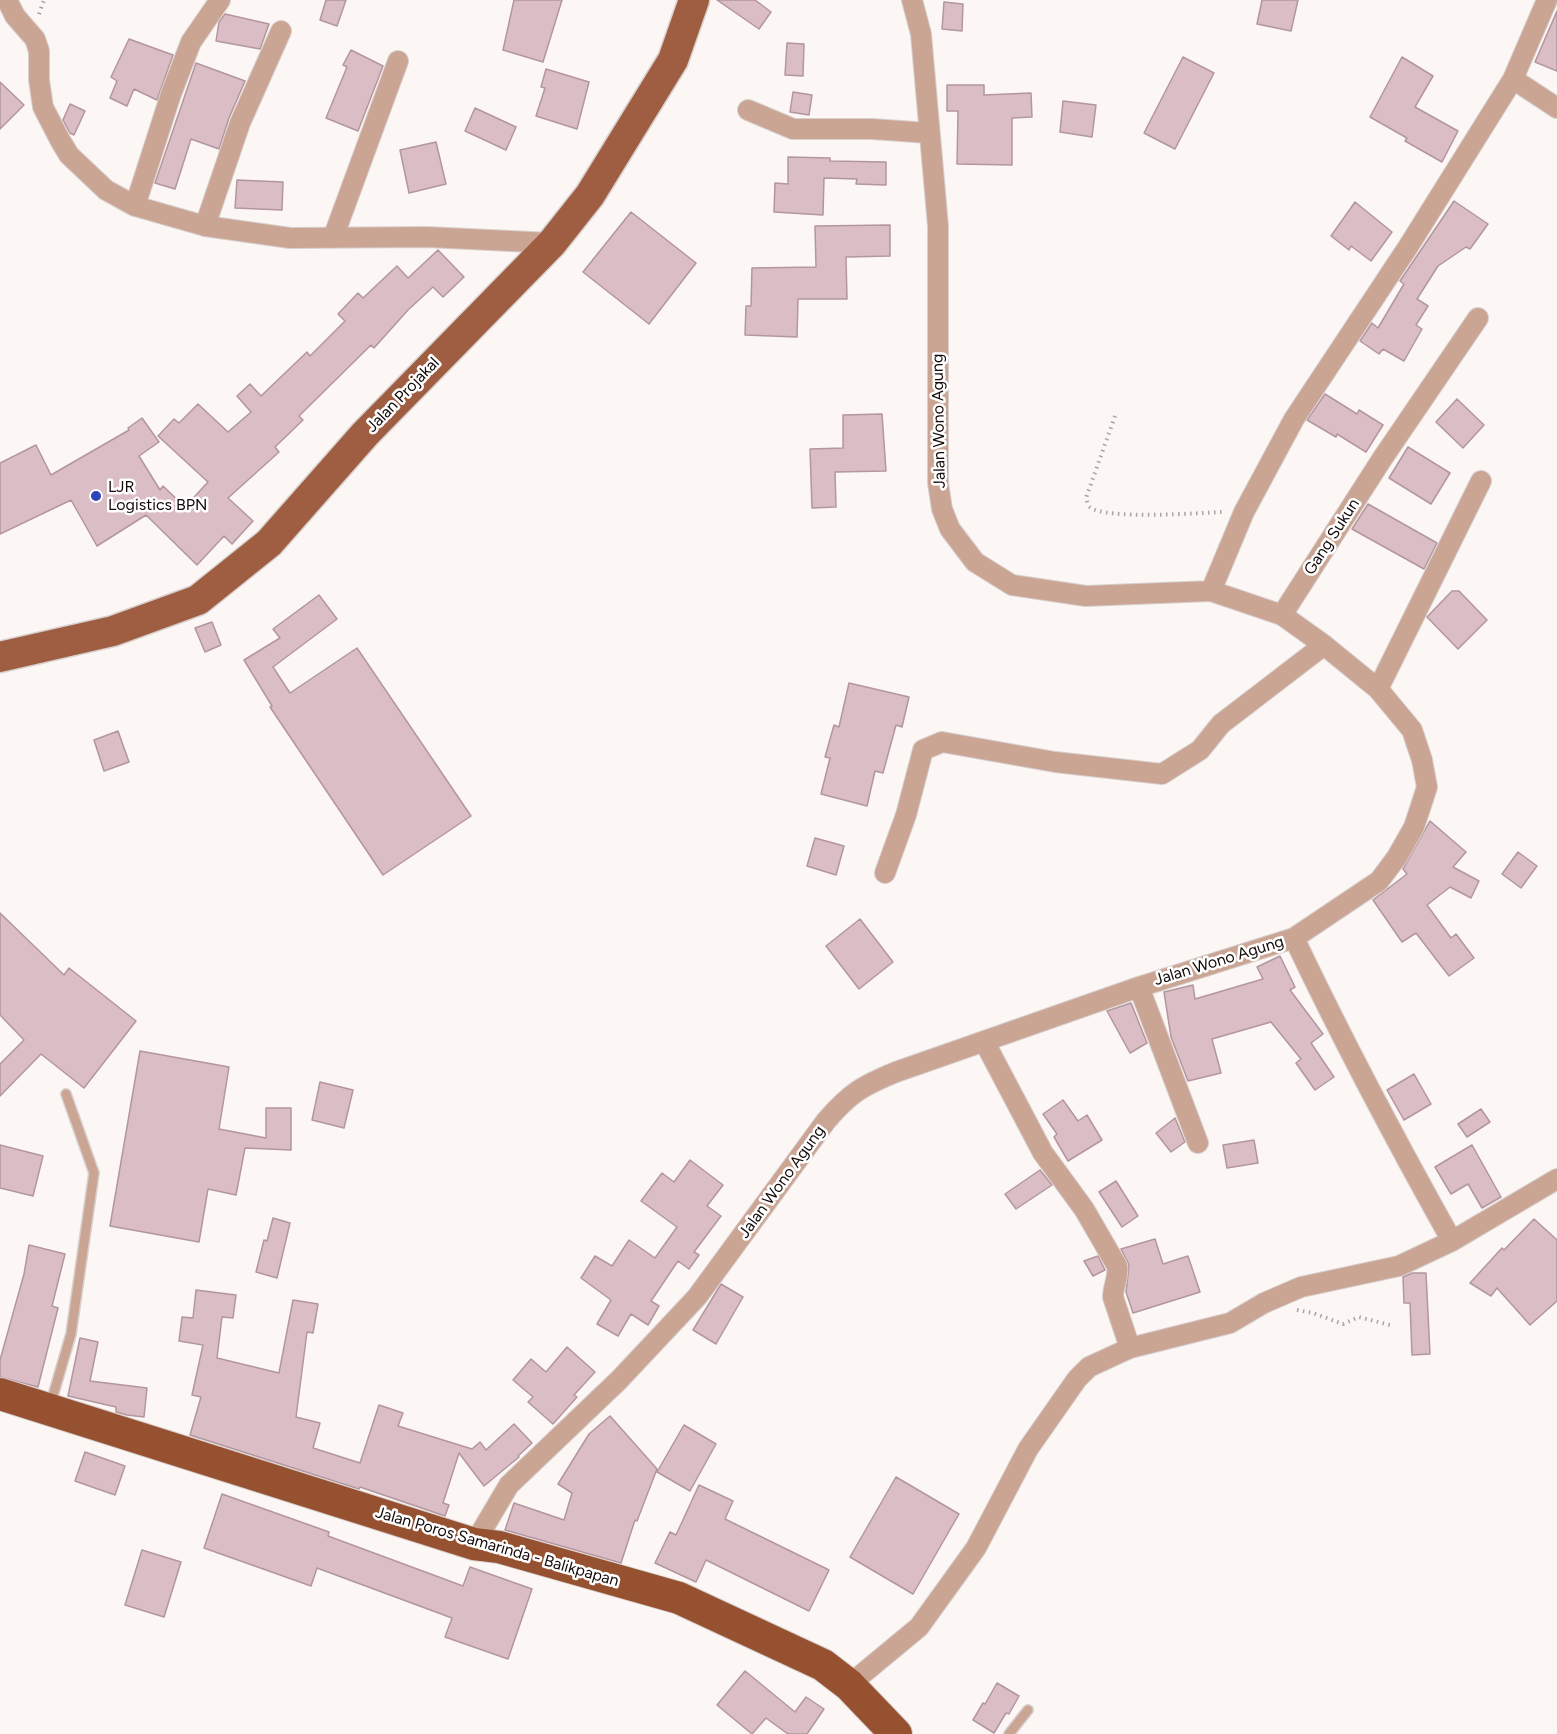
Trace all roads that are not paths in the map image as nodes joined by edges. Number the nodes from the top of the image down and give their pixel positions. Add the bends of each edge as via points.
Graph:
1 (7, 0) edge
2 (220, 0) edge
3 (694, 0) edge
4 (912, 0) edge
5 (1547, 0) edge
6 (281, 31) dead end
7 (398, 62) dead end
8 (1513, 79) junction
9 (1557, 108) edge
10 (748, 110) dead end
11 (929, 133) junction
12 (135, 206) junction
13 (205, 226) junction
14 (333, 238) junction
15 (552, 243) junction
16 (1478, 318) dead end
17 (1481, 482) dead end
18 (1211, 591) junction
19 (1282, 615) junction
20 (1324, 645) junction
21 (0, 657) edge
22 (1378, 689) junction
23 (885, 873) dead end
24 (1294, 938) junction
25 (1138, 987) junction
26 (984, 1041) junction
27 (66, 1094) dead end
28 (1198, 1143) dead end
29 (1557, 1179) edge
30 (1452, 1241) junction
31 (1130, 1348) junction
32 (0, 1394) edge
33 (49, 1410) junction
34 (474, 1544) junction
35 (849, 1685) junction
36 (1028, 1710) dead end
37 (896, 1734) edge
38 (1009, 1734) edge

1 - 12 street via 35,39 43,107 60,140 106,190
2 - 12 street via 191,42
3 - 15 main road, Jalan Projakal via 673,60 590,195
4 - 11 street, Jalan Wono Agung via 921,34
5 - 8 street
6 - 13 street via 240,123
7 - 14 street
8 - 9 street
8 - 18 street via 1294,419 1244,512
10 - 11 street via 793,129
11 - 18 street, Jalan Wono Agung via 938,226 938,483 950,530 975,562 1012,585 1086,596
12 - 13 street
13 - 14 street via 290,238
14 - 15 street via 427,237
15 - 21 main road, Jalan Projakal via 365,434 269,543 198,600 113,632
16 - 19 street, Gang Sukun
17 - 22 street
18 - 19 street, Jalan Wono Agung
19 - 20 street, Jalan Wono Agung
20 - 22 street, Jalan Wono Agung
20 - 23 street via 1221,724 1200,750 1162,774 1056,762 942,741 923,750
22 - 24 street, Jalan Wono Agung via 1412,730 1422,760 1427,787 1414,827 1379,881
24 - 25 street, Jalan Wono Agung
24 - 30 street via 1396,1141
25 - 26 street, Jalan Wono Agung
25 - 28 street
26 - 31 street via 1043,1153 1084,1209 1117,1266 1113,1297
26 - 34 street, Jalan Wono Agung via 886,1076 845,1099 697,1297 619,1380 509,1485
27 - 33 lane via 94,1173 71,1334
29 - 30 street
30 - 31 street via 1399,1266 1301,1287 1230,1323
31 - 35 street via 1089,1367 1077,1379 1028,1449 976,1548 919,1628
32 - 33 highway, Jalan Poros Samarinda - Balikpapan
33 - 34 highway, Jalan Poros Samarinda - Balikpapan
34 - 35 highway, Jalan Poros Samarinda - Balikpapan via 499,1547 679,1598 823,1665
35 - 37 highway, Jalan Poros Samarinda - Balikpapan
36 - 38 lane

